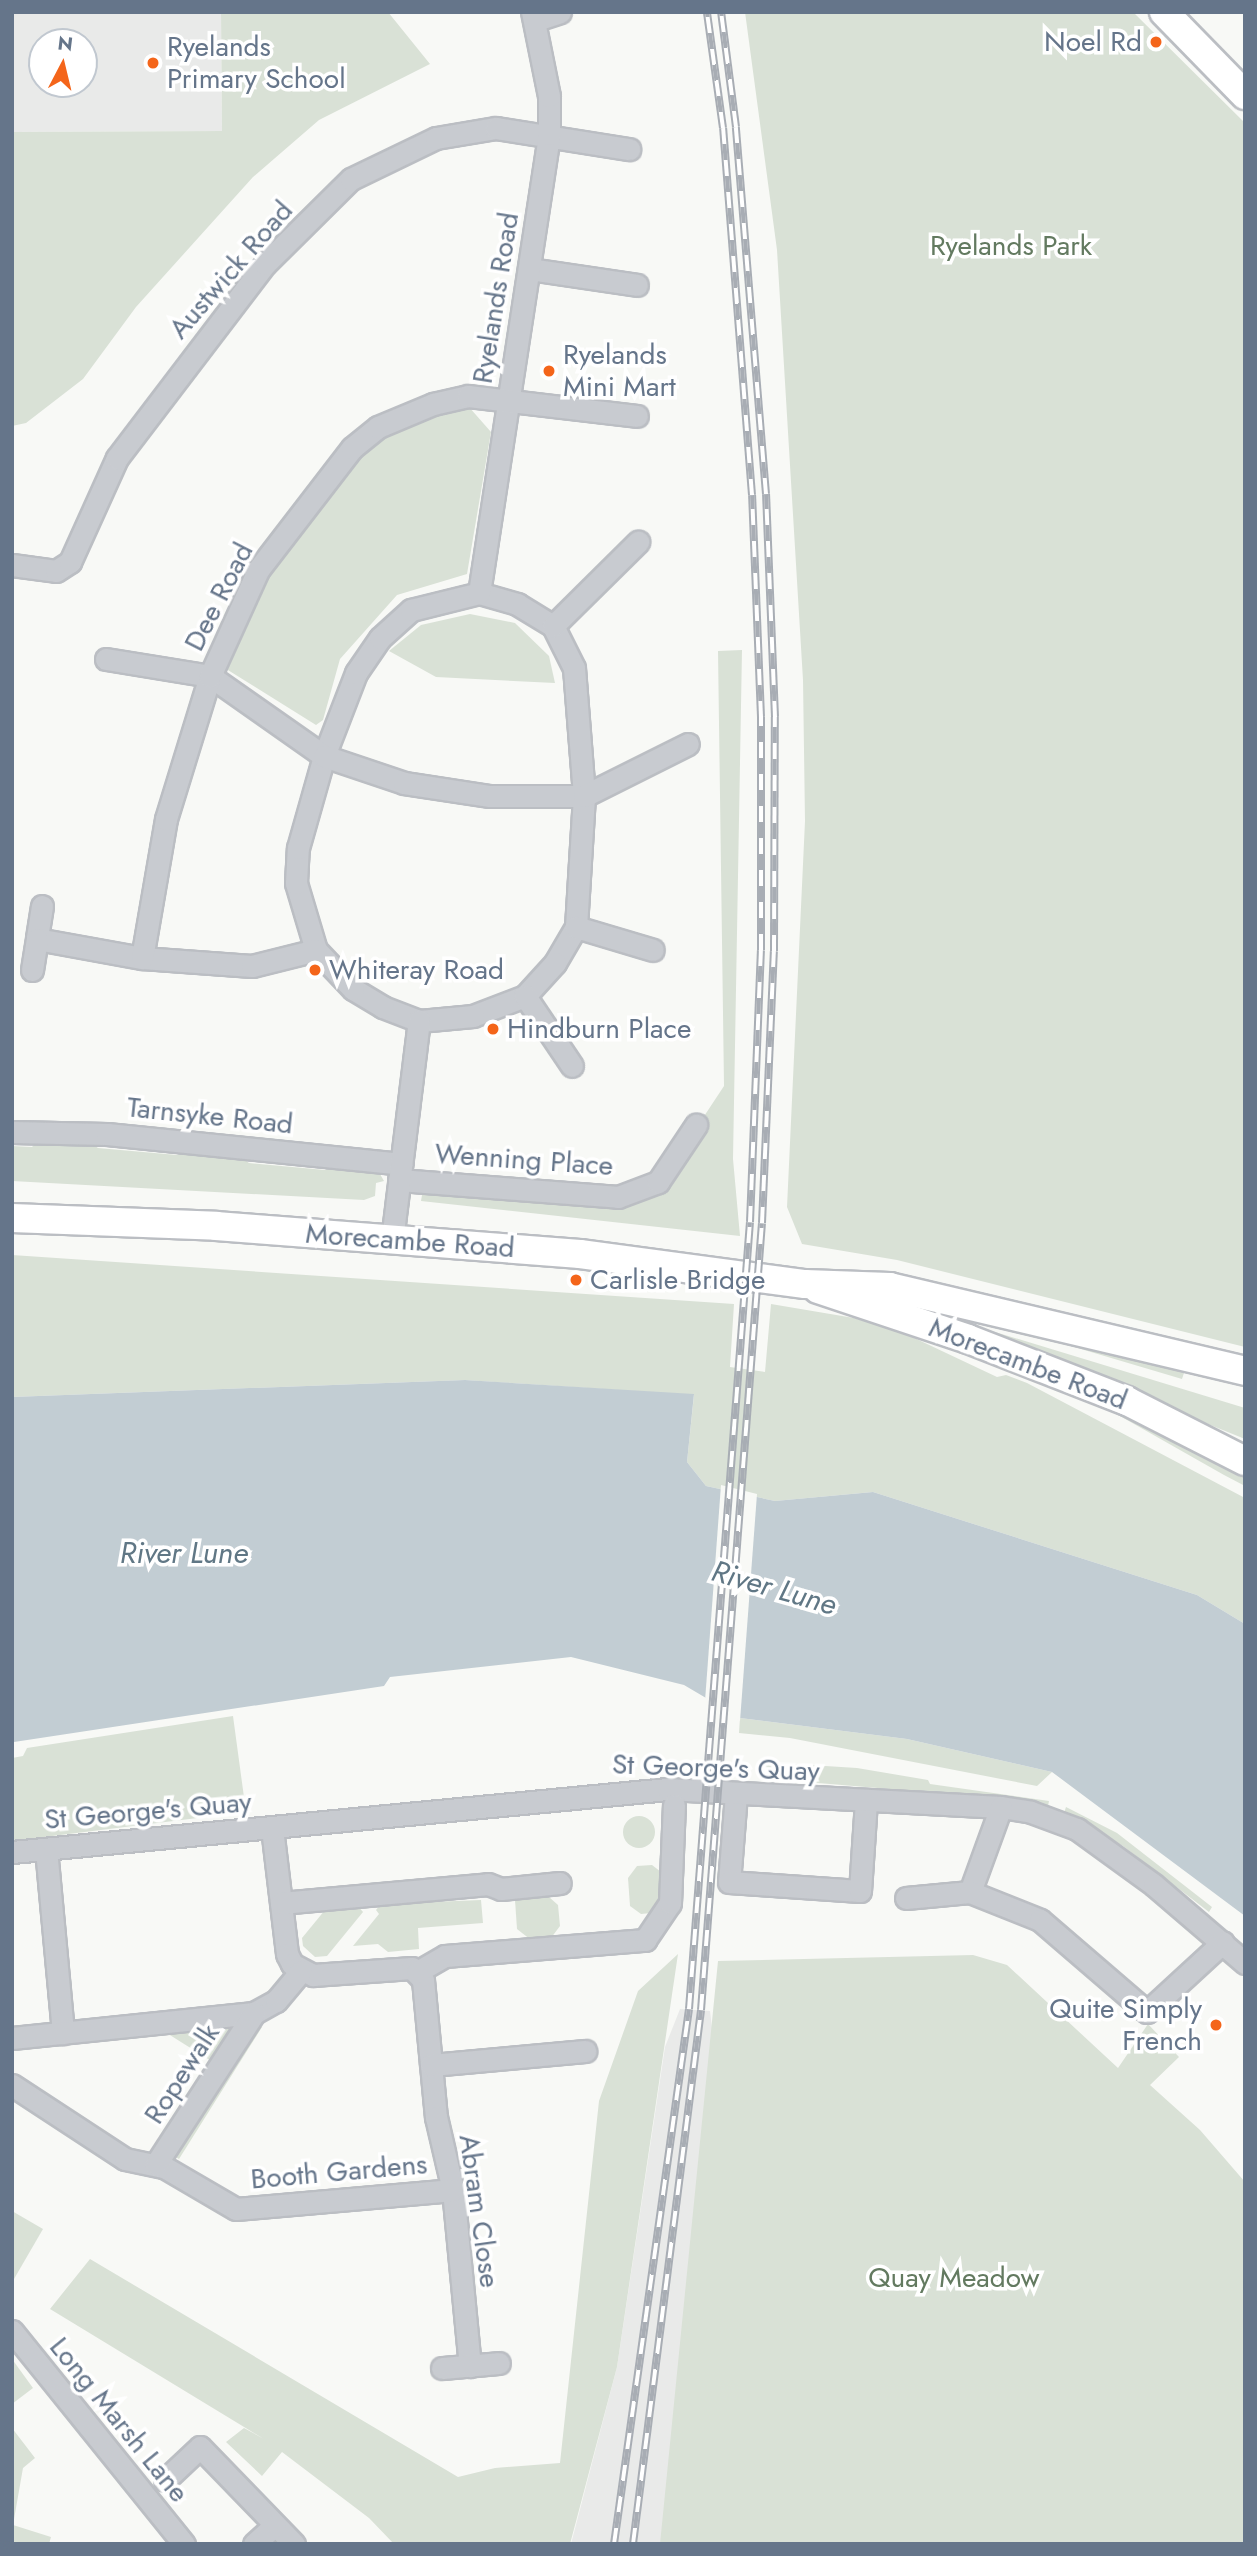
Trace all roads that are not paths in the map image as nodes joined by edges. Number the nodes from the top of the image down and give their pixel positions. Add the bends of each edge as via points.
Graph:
1 (560, 12) edge
2 (1164, 12) edge
3 (534, 16) edge
4 (1245, 95) edge
5 (549, 134) junction
6 (629, 149) dead end
7 (528, 269) junction
8 (637, 285) dead end
9 (509, 397) junction
10 (637, 416) dead end
11 (638, 542) dead end
12 (12, 565) edge
13 (479, 593) junction
14 (553, 626) junction
15 (106, 659) dead end
16 (210, 676) junction
17 (688, 744) dead end
18 (324, 755) junction
19 (584, 796) junction
20 (42, 906) dead end
21 (576, 927) junction
22 (37, 939) junction
23 (316, 950) junction
24 (653, 950) dead end
25 (142, 958) junction
26 (32, 970) dead end
27 (525, 996) junction
28 (419, 1021) junction
29 (572, 1066) dead end
30 (696, 1125) dead end
31 (12, 1132) edge
32 (400, 1172) junction
33 (12, 1218) edge
34 (392, 1240) junction
35 (805, 1284) junction
36 (1245, 1371) edge
37 (1245, 1461) edge
38 (736, 1794) junction
39 (866, 1801) junction
40 (674, 1805) dead end
41 (1001, 1807) junction
42 (272, 1828) junction
43 (46, 1849) junction
44 (12, 1852) edge
45 (560, 1883) dead end
46 (970, 1892) junction
47 (906, 1898) dead end
48 (281, 1903) junction
49 (1223, 1942) junction
50 (1245, 1963) edge
51 (301, 1971) junction
52 (417, 1972) junction
53 (254, 2013) junction
54 (63, 2033) junction
55 (12, 2038) edge
56 (585, 2051) dead end
57 (431, 2065) junction
58 (12, 2085) edge
59 (156, 2164) junction
60 (453, 2190) junction
61 (12, 2331) edge
62 (499, 2363) dead end
63 (470, 2365) junction
64 (442, 2368) dead end
65 (165, 2480) dead end
66 (275, 2525) junction
67 (184, 2544) edge
68 (254, 2544) edge
69 (294, 2544) edge

1 - 3 street
2 - 4 main road
3 - 5 street, Ryelands Road via 549,96
5 - 6 street, Austwick Road
5 - 7 street, Ryelands Road
5 - 12 street, Austwick Road via 496,128 436,138 351,179 265,264 117,458 70,562 56,571
7 - 8 street
7 - 9 street, Ryelands Road
9 - 10 street, Dee Road
9 - 13 street, Ryelands Road
9 - 16 street, Dee Road via 468,396 432,404 377,427 352,448 258,570
11 - 14 street
13 - 14 street via 517,604
13 - 18 street via 411,610 380,638 356,673
14 - 19 street via 574,668
15 - 16 street
16 - 18 street
16 - 25 street, Dee Road via 166,819
17 - 19 street
18 - 19 street via 404,783 490,796
18 - 23 street via 298,848 296,883
19 - 21 street
20 - 22 street
21 - 24 street
21 - 27 street via 555,963
22 - 25 street
22 - 26 street
23 - 25 street via 252,966
23 - 28 street via 353,989
27 - 28 street via 473,1016
27 - 29 street
28 - 32 street
30 - 32 street, Wenning Place via 659,1182 618,1197
31 - 32 street, Tarnsyke Road via 119,1135
32 - 34 street
33 - 34 main road, Morecambe Road via 216,1226
34 - 35 main road, Morecambe Road via 580,1254
35 - 36 main road, Morecambe Road via 846,1282 928,1295
35 - 37 main road, Morecambe Road via 1127,1401
38 - 39 street, St George's Quay
38 - 39 street via 729,1882 860,1891
38 - 42 street, St George's Quay via 668,1789 594,1793
39 - 41 street, St George's Quay
40 - 52 street via 670,1903 645,1940 445,1956
41 - 46 street
41 - 49 street, St George's Quay via 1031,1812 1077,1829
42 - 43 street, St George's Quay
42 - 48 street
43 - 44 street, St George's Quay
43 - 54 street
45 - 48 street via 501,1889 488,1884
46 - 47 street
46 - 49 street via 1040,1920 1147,2012
48 - 51 street via 287,1954
49 - 50 street, St George's Quay
51 - 52 street via 323,1975 405,1968
51 - 53 street via 276,2001
52 - 57 street, Abram Close via 424,1987
53 - 54 street
53 - 59 street, Ropewalk
54 - 55 street
56 - 57 street
57 - 60 street, Abram Close via 436,2117
58 - 59 street, Booth Gardens via 125,2159
59 - 60 street, Booth Gardens via 226,2204 248,2210
60 - 63 street, Abram Close
61 - 67 street, Long Marsh Lane
62 - 63 street
63 - 64 street
65 - 66 street via 200,2447
66 - 68 street
66 - 69 street

